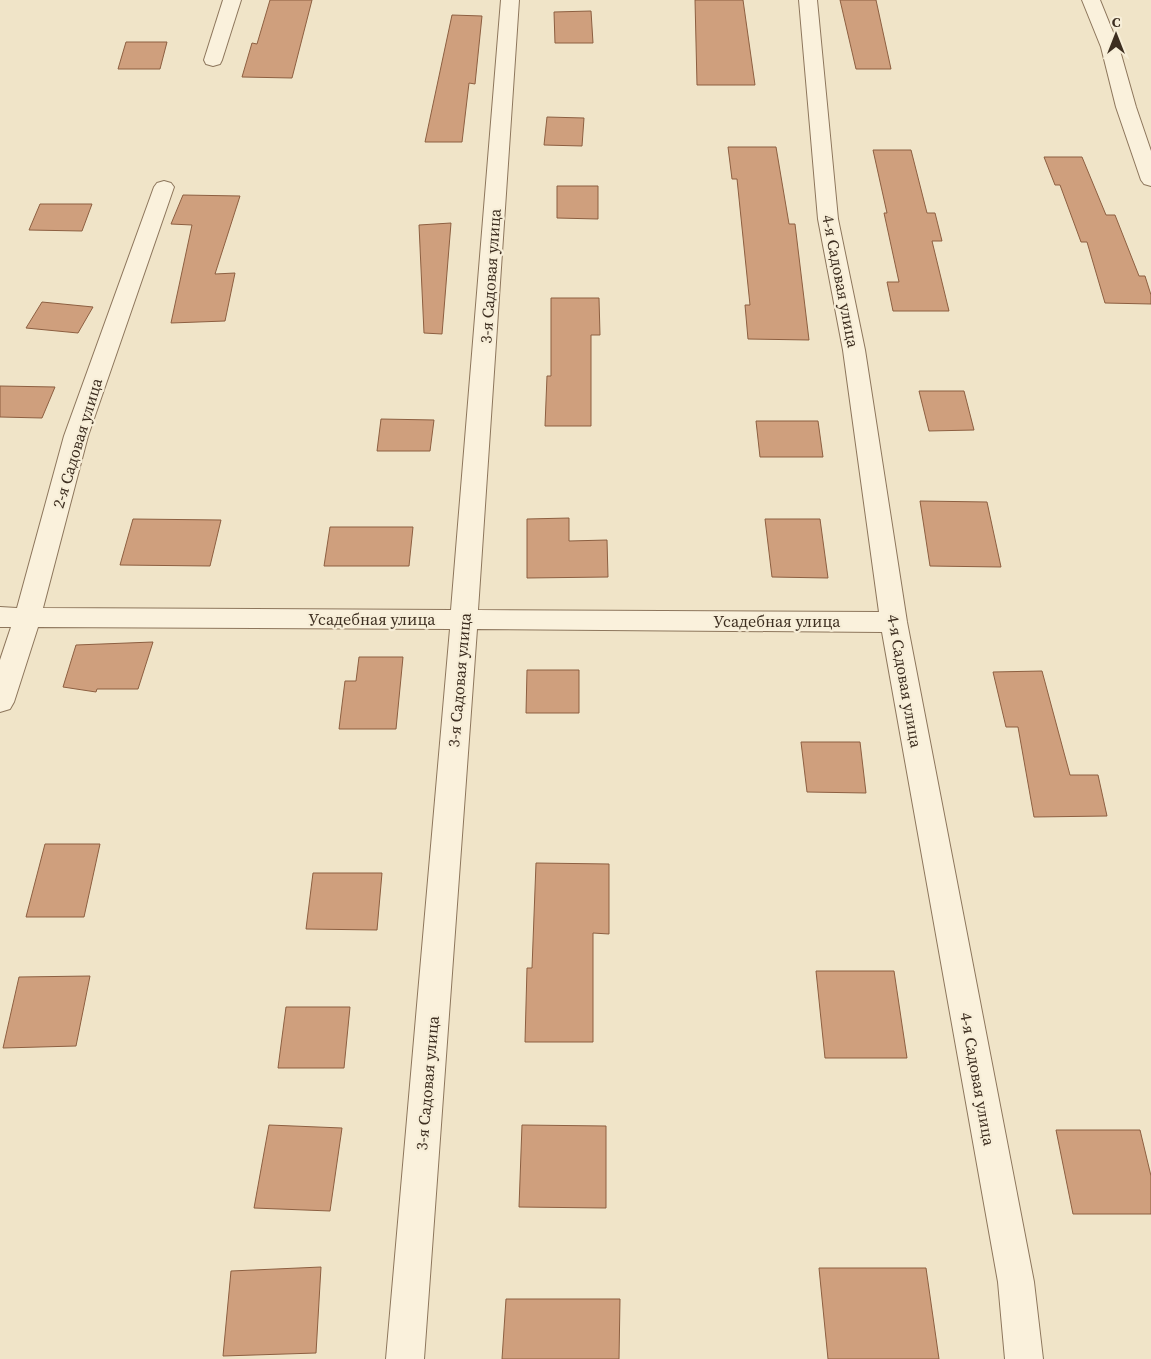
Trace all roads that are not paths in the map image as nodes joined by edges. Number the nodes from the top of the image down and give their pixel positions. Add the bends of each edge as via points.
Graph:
1 (232, 0) edge
2 (510, 0) edge
3 (808, 0) edge
4 (1091, 0) edge
5 (213, 60) dead end
6 (1151, 180) edge
7 (164, 187) dead end
8 (0, 618) edge
9 (27, 618) junction
10 (464, 619) junction
11 (894, 622) junction
12 (0, 702) edge
13 (405, 1359) edge
14 (1024, 1359) edge

1 - 5 street
2 - 10 street, 3-я Садовая улица
3 - 11 street, 4-я Садовая улица via 828,219 854,350
4 - 6 street via 1110,47
7 - 9 street, 2-я Садовая улица via 76,436
8 - 9 street, Усадебная улица
9 - 10 street, Усадебная улица
9 - 12 street, 2-я Садовая улица
10 - 11 street, Усадебная улица
10 - 13 street, 3-я Садовая улица
11 - 14 street, 4-я Садовая улица via 1016,1282

